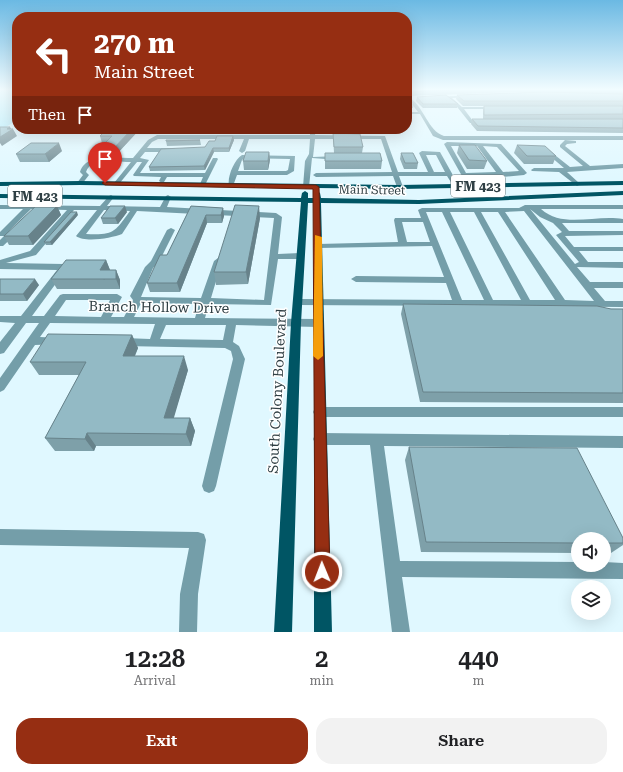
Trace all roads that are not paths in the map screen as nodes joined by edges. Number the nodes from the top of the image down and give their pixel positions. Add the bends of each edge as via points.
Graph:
1 (426, 119) edge
2 (470, 119) edge
3 (488, 122) edge
4 (157, 134) edge
5 (207, 134) edge
6 (286, 134) edge
7 (312, 134) edge
8 (205, 137) junction
9 (285, 137) junction
10 (312, 137) junction
11 (153, 138) junction
12 (623, 138) edge
13 (246, 140) junction
14 (623, 142) edge
15 (478, 144) junction
16 (206, 145) edge
17 (143, 150) junction
18 (179, 150) edge
19 (541, 150) edge
20 (242, 151) dead end
21 (306, 156) junction
22 (215, 158) dead end
23 (345, 158) edge
24 (382, 158) edge
25 (390, 158) junction
26 (135, 160) junction
27 (623, 166) edge
28 (589, 168) junction
29 (568, 169) junction
30 (534, 170) dead end
31 (561, 170) junction
32 (234, 173) junction
33 (511, 173) junction
34 (432, 174) junction
35 (165, 175) junction
36 (207, 175) junction
37 (316, 175) junction
38 (396, 175) junction
39 (451, 175) junction
40 (464, 175) junction
41 (502, 175) junction
42 (80, 183) junction
43 (117, 183) junction
44 (623, 183) edge
45 (0, 184) edge
46 (160, 184) junction
47 (203, 184) junction
48 (577, 184) junction
49 (231, 185) junction
50 (523, 185) junction
51 (306, 186) junction
52 (456, 186) junction
53 (316, 187) junction
54 (400, 187) junction
55 (590, 193) junction
56 (623, 193) edge
57 (0, 196) edge
58 (8, 196) junction
59 (111, 197) junction
60 (168, 197) junction
61 (238, 198) junction
62 (304, 199) junction
63 (317, 200) junction
64 (0, 202) edge
65 (420, 202) junction
66 (0, 207) edge
67 (29, 207) junction
68 (530, 207) junction
69 (605, 207) junction
70 (623, 207) edge
71 (41, 208) junction
72 (72, 208) junction
73 (102, 208) junction
74 (135, 208) junction
75 (162, 209) junction
76 (422, 210) junction
77 (445, 210) junction
78 (476, 210) junction
79 (500, 210) junction
80 (234, 216) junction
81 (426, 220) junction
82 (556, 221) junction
83 (621, 222) edge
84 (171, 230) dead end
85 (623, 233) edge
86 (563, 234) junction
87 (548, 235) junction
88 (0, 236) edge
89 (0, 244) edge
90 (403, 244) junction
91 (435, 244) junction
92 (318, 246) junction
93 (222, 249) edge
94 (572, 249) junction
95 (623, 249) edge
96 (274, 256) junction
97 (300, 256) junction
98 (0, 262) edge
99 (571, 265) junction
100 (586, 265) junction
101 (623, 265) edge
102 (0, 266) edge
103 (356, 279) dead end
104 (449, 280) junction
105 (586, 285) junction
106 (623, 285) edge
107 (138, 300) junction
108 (205, 301) junction
109 (298, 302) junction
110 (318, 302) junction
111 (458, 303) junction
112 (490, 303) junction
113 (527, 304) junction
114 (562, 304) junction
115 (602, 304) junction
116 (623, 304) edge
117 (0, 319) edge
118 (24, 319) junction
119 (47, 319) junction
120 (104, 320) junction
121 (128, 320) junction
122 (162, 321) junction
123 (198, 321) junction
124 (232, 322) junction
125 (296, 323) junction
126 (318, 323) junction
127 (32, 341) junction
128 (70, 342) edge
129 (115, 342) edge
130 (153, 343) junction
131 (227, 344) junction
132 (0, 350) edge
133 (0, 387) edge
134 (319, 412) junction
135 (623, 412) edge
136 (320, 439) junction
137 (376, 439) junction
138 (623, 442) edge
139 (209, 486) dead end
140 (0, 537) edge
141 (393, 569) junction
142 (623, 571) edge
143 (188, 632) edge
144 (283, 632) edge
145 (324, 632) edge
146 (401, 632) edge

1 - 12 street via 435,135 443,138
2 - 3 street via 472,122
4 - 11 street
5 - 8 street
6 - 9 street
7 - 10 street, South Colony Boulevard
8 - 11 street
8 - 13 street
8 - 16 street
9 - 10 street
9 - 13 street
10 - 21 street, South Colony Boulevard
10 - 25 street via 383,137
11 - 17 street
13 - 20 street
14 - 28 street via 566,142 562,146
15 - 33 street via 499,145 524,173
15 - 40 street via 447,144
15 - 41 street
17 - 18 street
17 - 26 street
19 - 29 street via 548,150
21 - 23 street
21 - 32 street via 287,173
21 - 32 street via 244,156 239,159
21 - 37 street, South Colony Boulevard via 316,161
21 - 51 street, South Colony Boulevard
22 - 36 street
24 - 25 street
25 - 38 street
26 - 35 street via 146,160 136,174
26 - 42 street via 93,161 85,167 83,172 86,175
26 - 43 street
27 - 28 street
28 - 29 street
29 - 31 street via 570,170
30 - 31 street
31 - 48 street
32 - 49 street
33 - 41 street
33 - 50 street
34 - 38 street
34 - 39 street
34 - 39 street via 422,153 438,153
35 - 36 street
35 - 46 street
36 - 47 street
37 - 38 street
37 - 53 street, South Colony Boulevard
38 - 54 street
39 - 40 street
39 - 52 street
40 - 41 street
42 - 43 main road, Main Street / FM 423
42 - 45 main road, Main Street / FM 423
43 - 46 main road, Main Street / FM 423
44 - 48 main road, Main Street / FM 423
46 - 47 main road, Main Street / FM 423
47 - 49 main road, Main Street / FM 423
48 - 50 main road, Main Street / FM 423
48 - 55 main road
49 - 51 main road, Main Street / FM 423
50 - 52 main road, Main Street / FM 423
51 - 53 main road, Main Street / FM 423
51 - 62 main road, South Colony Boulevard
52 - 54 main road, Main Street / FM 423
53 - 54 main road, Main Street / FM 423
53 - 63 main road, South Colony Boulevard
55 - 56 main road, Main Street / FM 423
55 - 65 main road, Main Street / FM 423
55 - 69 street
57 - 58 main road, Main Street / FM 423
58 - 59 main road, Main Street / FM 423
58 - 64 street
59 - 60 main road, Main Street / FM 423
59 - 73 street
60 - 61 main road, Main Street / FM 423
60 - 75 street
61 - 62 main road, Main Street / FM 423
61 - 80 street
62 - 63 main road, Main Street / FM 423
62 - 97 main road, South Colony Boulevard
63 - 65 main road, Main Street / FM 423
63 - 92 main road, South Colony Boulevard
65 - 76 street
66 - 67 street
67 - 71 street
67 - 88 street
68 - 69 street
68 - 79 street
68 - 82 street
68 - 87 street
69 - 70 street
69 - 83 street
71 - 72 street
71 - 89 street
72 - 73 street
72 - 98 street via 33,252 17,259
73 - 74 street
73 - 74 street via 80,236 116,234
74 - 75 street
75 - 80 street
76 - 77 street
76 - 81 street
77 - 78 street
77 - 112 street
78 - 79 street
78 - 113 street
79 - 114 street
80 - 96 street via 278,217
81 - 90 street via 398,220
81 - 91 street
82 - 83 street
82 - 86 street
84 - 107 street via 135,296
85 - 86 street
86 - 87 street
86 - 94 street
87 - 99 street
90 - 91 street
90 - 92 street
91 - 104 street
92 - 110 main road, South Colony Boulevard
93 - 108 street
94 - 95 street
94 - 100 street
96 - 97 street
96 - 108 street via 268,303
97 - 109 main road, South Colony Boulevard
99 - 100 street
99 - 105 street
100 - 101 street
102 - 118 street via 64,266
103 - 104 street
104 - 111 street
105 - 106 street
105 - 115 street
107 - 108 street
107 - 121 street
108 - 123 street
109 - 110 street
109 - 125 main road, South Colony Boulevard
110 - 111 street
110 - 126 main road, South Colony Boulevard
111 - 112 street
112 - 113 street
113 - 114 street
114 - 115 street
115 - 116 street
117 - 118 street, Branch Hollow Drive
118 - 119 street, Branch Hollow Drive
118 - 132 street
119 - 120 street, Branch Hollow Drive
119 - 120 street via 63,297 117,297
119 - 127 street
120 - 121 street, Branch Hollow Drive
121 - 122 street, Branch Hollow Drive
122 - 123 street, Branch Hollow Drive
122 - 130 street
123 - 124 street, Branch Hollow Drive
124 - 125 street, Branch Hollow Drive
124 - 131 street
125 - 126 street, Branch Hollow Drive
125 - 144 main road, South Colony Boulevard
126 - 134 main road, South Colony Boulevard
127 - 128 street
127 - 133 street
129 - 130 street
130 - 131 street
131 - 139 street via 235,349 239,359
134 - 135 street
134 - 136 main road, South Colony Boulevard
136 - 137 street
136 - 145 main road, South Colony Boulevard
137 - 138 street
137 - 141 street
140 - 143 street via 198,540 189,594
141 - 142 street
141 - 146 street

